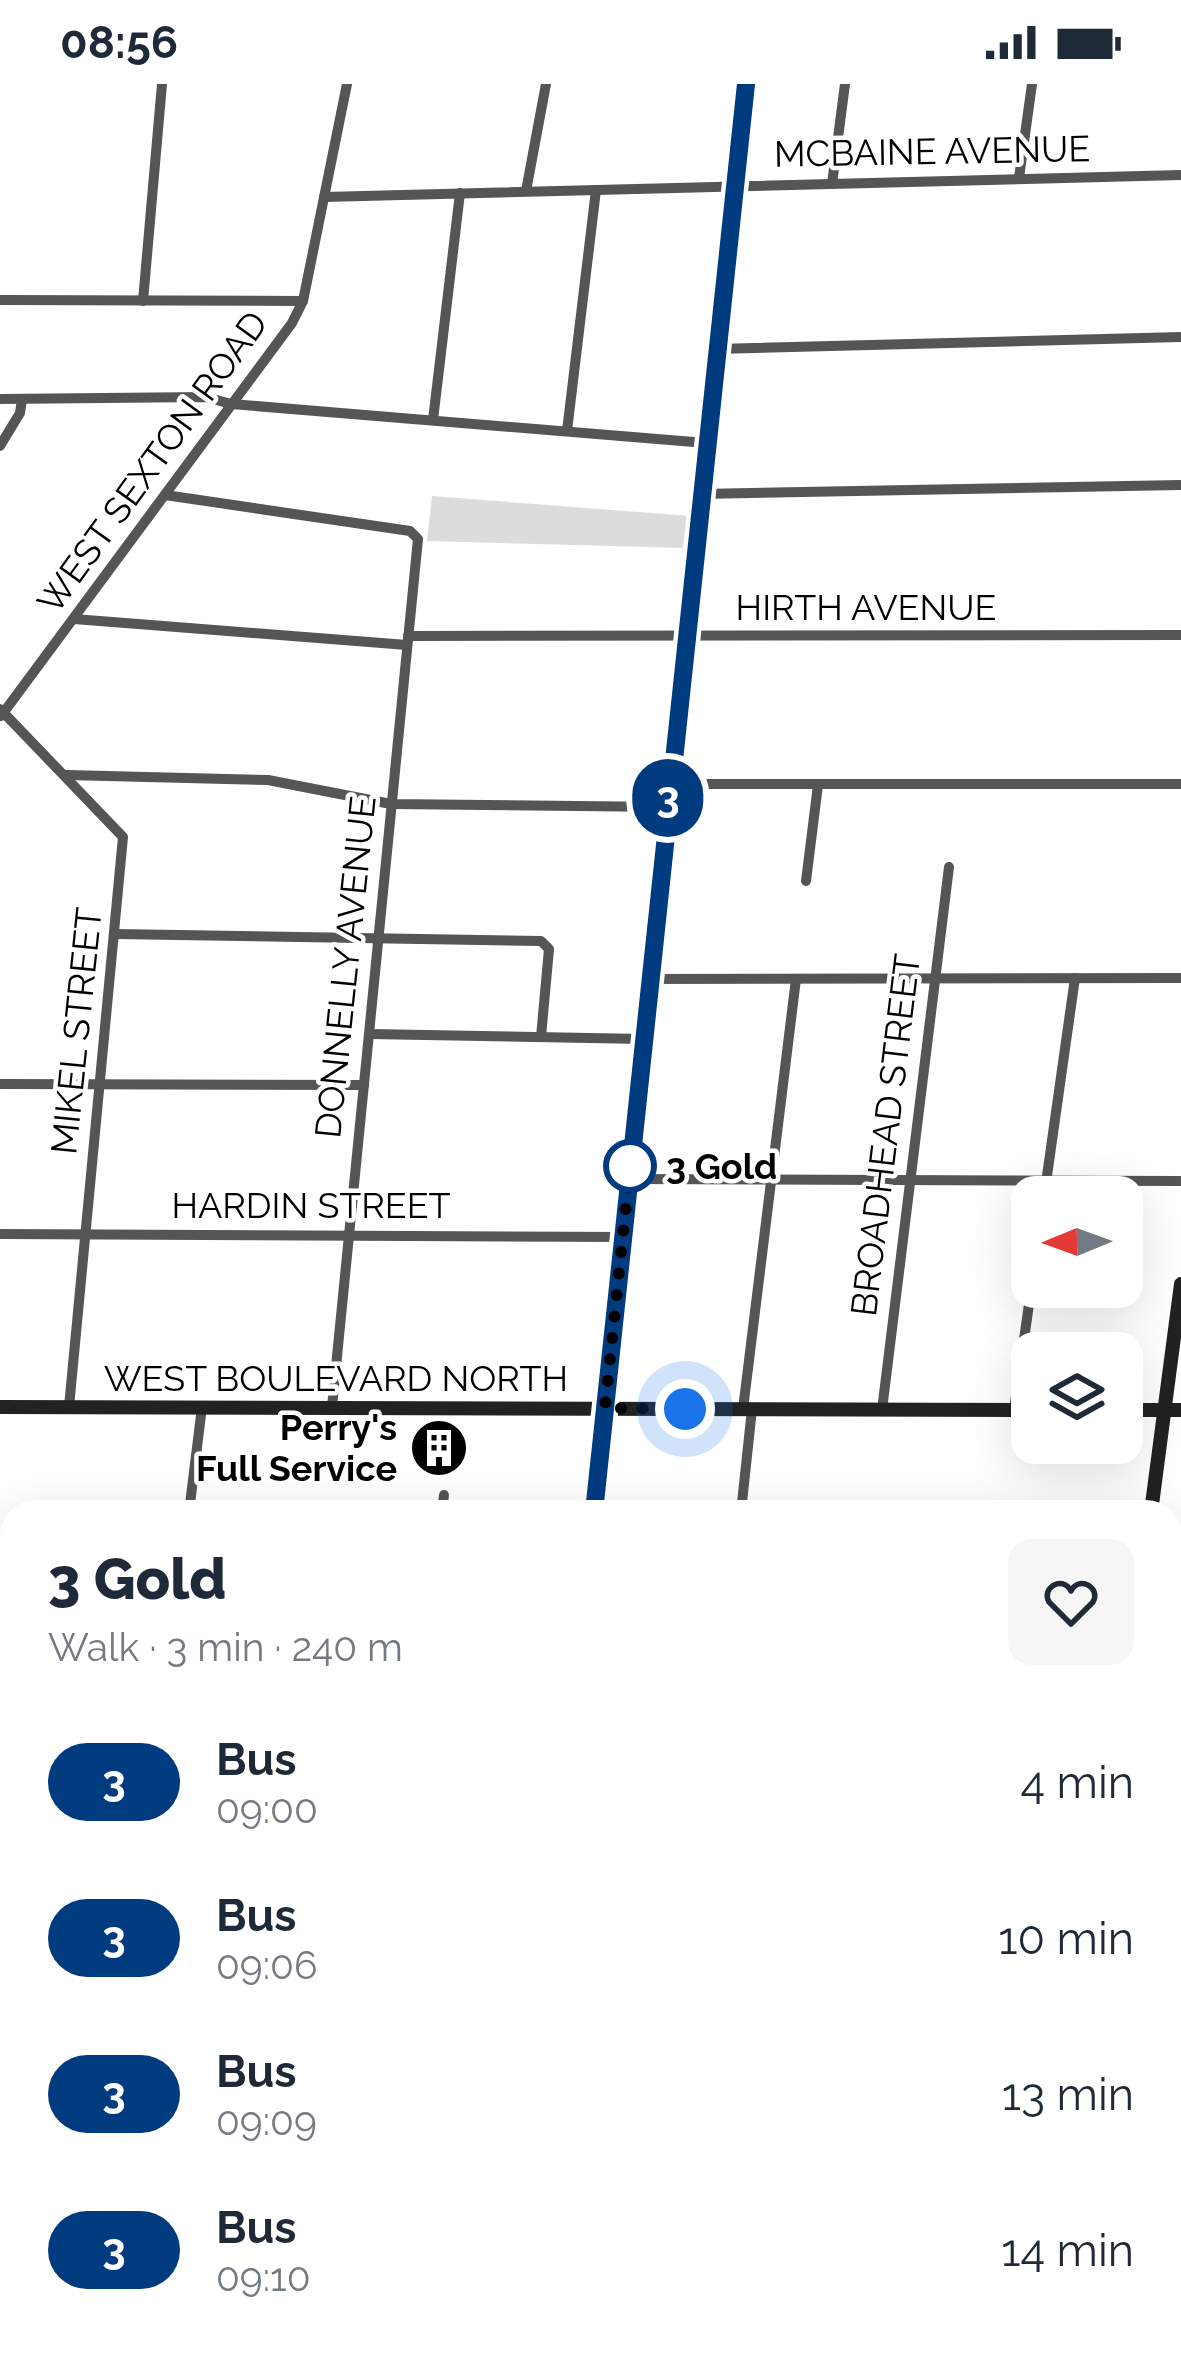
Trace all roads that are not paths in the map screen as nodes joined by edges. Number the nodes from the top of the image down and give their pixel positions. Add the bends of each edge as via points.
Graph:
1 (162, 84) edge
2 (346, 84) edge
3 (547, 84) edge
4 (746, 84) edge
5 (845, 84) edge
6 (1032, 84) edge
7 (1181, 175) edge
8 (1018, 178) junction
9 (832, 184) junction
10 (734, 186) junction
11 (596, 190) junction
12 (526, 191) junction
13 (460, 194) junction
14 (324, 197) junction
15 (0, 300) edge
16 (143, 301) junction
17 (302, 302) junction
18 (1181, 337) edge
19 (716, 349) junction
20 (22, 399) junction
21 (0, 400) edge
22 (231, 404) junction
23 (433, 421) junction
24 (567, 431) junction
25 (706, 443) junction
26 (0, 446) edge
27 (1181, 485) edge
28 (700, 494) junction
29 (165, 495) junction
30 (74, 619) junction
31 (1181, 635) edge
32 (685, 639) junction
33 (407, 640) junction
34 (1, 713) edge
35 (65, 775) junction
36 (670, 784) junction
37 (1181, 784) edge
38 (818, 785) junction
39 (391, 803) junction
40 (667, 807) junction
41 (949, 867) dead end
42 (806, 880) dead end
43 (115, 934) junction
44 (379, 938) junction
45 (934, 978) junction
46 (1075, 978) junction
47 (1181, 978) edge
48 (649, 979) junction
49 (796, 979) junction
50 (369, 1034) junction
51 (541, 1037) junction
52 (643, 1039) junction
53 (0, 1084) edge
54 (101, 1084) junction
55 (364, 1085) junction
56 (1048, 1176) edge
57 (629, 1179) junction
58 (772, 1180) junction
59 (909, 1180) junction
60 (1011, 1181) edge
61 (1143, 1181) edge
62 (1181, 1181) edge
63 (0, 1234) edge
64 (86, 1234) junction
65 (349, 1235) junction
66 (623, 1237) junction
67 (1181, 1284) edge
68 (0, 1407) edge
69 (69, 1407) junction
70 (202, 1407) junction
71 (332, 1407) junction
72 (605, 1408) junction
73 (748, 1409) junction
74 (882, 1410) junction
75 (1011, 1410) edge
76 (1143, 1410) edge
77 (1162, 1410) junction
78 (1181, 1410) edge
79 (444, 1496) dead end
80 (190, 1500) edge
81 (444, 1500) edge
82 (595, 1500) edge
83 (742, 1500) edge
84 (1152, 1500) edge

1 - 16 street
2 - 14 street, WEST SEXTON ROAD
3 - 12 street
4 - 10 street
5 - 9 street
6 - 8 street
7 - 8 street, MCBAINE AVENUE
8 - 9 street, MCBAINE AVENUE
9 - 10 street, MCBAINE AVENUE
10 - 11 street, MCBAINE AVENUE
10 - 19 street
11 - 12 street, MCBAINE AVENUE
11 - 24 street
12 - 13 street, MCBAINE AVENUE
13 - 14 street, MCBAINE AVENUE
13 - 23 street
14 - 17 street, WEST SEXTON ROAD
15 - 16 street
16 - 17 street
17 - 22 street, WEST SEXTON ROAD
18 - 19 street
19 - 25 street
20 - 21 street
20 - 22 street via 206,397
20 - 26 street
22 - 23 street
22 - 29 street, WEST SEXTON ROAD
23 - 24 street
24 - 25 street
25 - 28 street
27 - 28 street
28 - 32 street
29 - 30 street, WEST SEXTON ROAD
29 - 33 street, DONNELLY AVENUE via 416,534
30 - 33 street, HIRTH AVENUE
30 - 34 street, WEST SEXTON ROAD
31 - 32 street, HIRTH AVENUE
32 - 33 street, HIRTH AVENUE
32 - 36 street
33 - 39 street, DONNELLY AVENUE
34 - 35 street, MIKEL STREET
35 - 39 street via 268,780
35 - 43 street, MIKEL STREET via 123,837
36 - 38 street
36 - 40 street
37 - 38 street
38 - 42 street
39 - 40 street
39 - 44 street, DONNELLY AVENUE
40 - 48 street
41 - 45 street, BROADHEAD STREET
43 - 44 street
43 - 54 street, MIKEL STREET
44 - 50 street, DONNELLY AVENUE
44 - 51 street via 541,941 549,949
45 - 46 street
45 - 49 street
45 - 59 street, BROADHEAD STREET
46 - 47 street
46 - 56 street
48 - 49 street
48 - 52 street
49 - 58 street
50 - 51 street
50 - 55 street, DONNELLY AVENUE
51 - 52 street
52 - 57 street
53 - 54 street
54 - 55 street
54 - 64 street, MIKEL STREET
55 - 65 street, DONNELLY AVENUE
57 - 58 street
57 - 66 street
58 - 59 street
58 - 73 street
59 - 60 street
59 - 74 street, BROADHEAD STREET
61 - 62 street
63 - 64 street, HARDIN STREET
64 - 65 street, HARDIN STREET
64 - 69 street, MIKEL STREET
65 - 66 street, HARDIN STREET
65 - 71 street, DONNELLY AVENUE
66 - 72 street
67 - 77 street
68 - 69 street, WEST BOULEVARD NORTH
69 - 70 street, WEST BOULEVARD NORTH
70 - 71 street, WEST BOULEVARD NORTH
70 - 80 street
71 - 72 street, WEST BOULEVARD NORTH
72 - 73 street, WEST BOULEVARD NORTH
72 - 82 street
73 - 74 street, WEST BOULEVARD NORTH
73 - 83 street
74 - 75 street, WEST BOULEVARD NORTH
76 - 77 street
77 - 78 street
77 - 84 street
79 - 81 street

